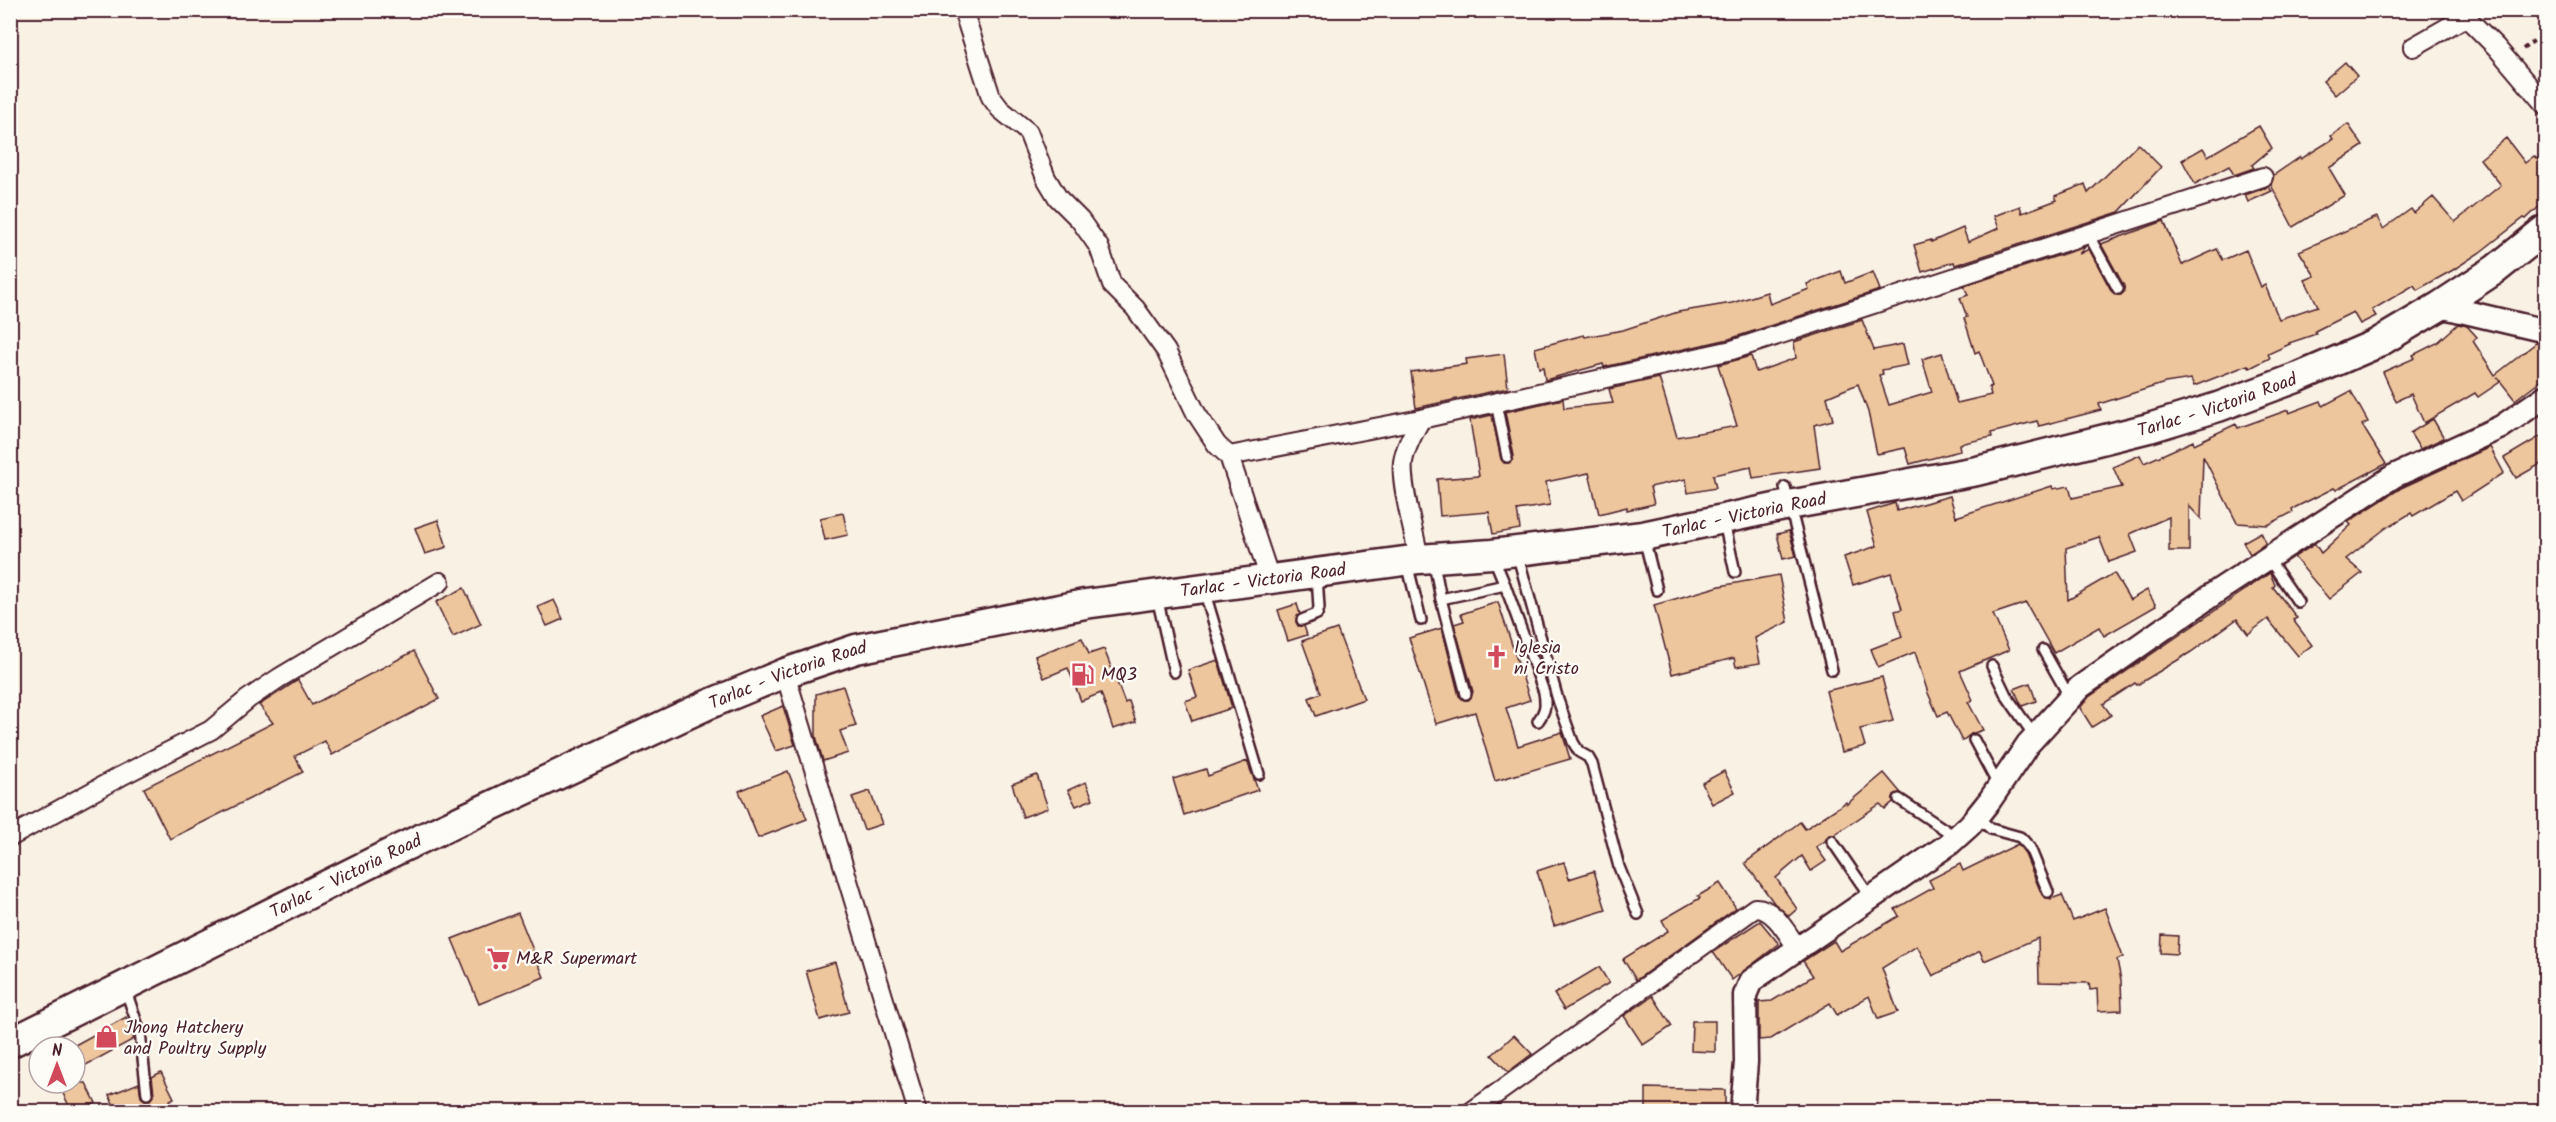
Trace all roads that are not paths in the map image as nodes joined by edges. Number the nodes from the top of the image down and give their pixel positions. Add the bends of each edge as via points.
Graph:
1 (963, 10) edge
2 (2413, 47) dead end
3 (2546, 106) edge
4 (2263, 177) dead end
5 (2546, 229) edge
6 (2088, 234) junction
7 (2118, 289) dead end
8 (2440, 306) junction
9 (2546, 331) edge
10 (2546, 396) edge
11 (1496, 403) junction
12 (1421, 419) junction
13 (1229, 456) junction
14 (1506, 456) dead end
15 (1787, 496) junction
16 (1723, 520) junction
17 (1643, 536) junction
18 (1504, 552) junction
19 (2268, 558) junction
20 (1420, 560) junction
21 (1735, 572) dead end
22 (1317, 573) junction
23 (1270, 579) junction
24 (440, 582) dead end
25 (1505, 585) junction
26 (1204, 588) junction
27 (1657, 590) dead end
28 (1157, 594) junction
29 (1441, 599) junction
30 (2298, 602) dead end
31 (1302, 620) dead end
32 (1421, 620) dead end
33 (2043, 650) dead end
34 (1992, 666) dead end
35 (1832, 670) dead end
36 (1174, 672) dead end
37 (785, 673) junction
38 (1466, 694) dead end
39 (2069, 696) junction
40 (1539, 721) dead end
41 (2034, 736) junction
42 (1974, 740) dead end
43 (1259, 774) dead end
44 (1999, 787) junction
45 (1899, 799) dead end
46 (1976, 816) junction
47 (10, 837) edge
48 (1956, 837) junction
49 (1832, 841) dead end
50 (2048, 892) dead end
51 (1871, 898) junction
52 (1638, 914) dead end
53 (1798, 949) junction
54 (124, 986) junction
55 (10, 1043) edge
56 (147, 1094) dead end
57 (918, 1112) edge
58 (1471, 1112) edge
59 (1742, 1112) edge

1 - 13 street via 991,97 1028,132 1058,198 1099,247 1112,285 1135,308 1166,351 1196,413
2 - 3 street via 2468,19
4 - 6 street
5 - 8 main road, Tarlac - Victoria Road
6 - 7 lane
6 - 11 street via 1732,350
8 - 9 street
8 - 15 main road, Tarlac - Victoria Road via 2376,344 2218,407 2161,424 1977,471
10 - 19 street via 2501,427 2394,476
11 - 12 street
11 - 14 lane
12 - 13 street
12 - 20 street via 1402,462
13 - 23 street
15 - 16 main road, Tarlac - Victoria Road
15 - 35 lane
16 - 17 main road, Tarlac - Victoria Road
16 - 21 lane
17 - 18 main road, Tarlac - Victoria Road
17 - 27 lane
18 - 20 main road, Tarlac - Victoria Road
18 - 25 lane
18 - 52 lane via 1573,742 1592,764 1620,867
19 - 30 lane
19 - 39 street
20 - 22 main road, Tarlac - Victoria Road
20 - 29 lane
20 - 32 lane
22 - 23 main road, Tarlac - Victoria Road
22 - 31 lane via 1320,608 1317,614
23 - 26 main road, Tarlac - Victoria Road
24 - 47 street via 279,678 211,730
25 - 29 lane
25 - 40 lane via 1544,692 1545,712
26 - 28 main road, Tarlac - Victoria Road
26 - 43 lane
28 - 36 lane
28 - 37 main road, Tarlac - Victoria Road via 1085,604 856,649
29 - 38 lane
33 - 39 lane
34 - 41 lane
37 - 54 main road, Tarlac - Victoria Road via 707,705 409,844
37 - 57 street
39 - 41 street
41 - 44 street
42 - 44 lane
44 - 46 street
45 - 48 lane
46 - 48 street
46 - 50 lane via 1991,829 2024,841
48 - 51 street
49 - 51 lane
51 - 53 street
53 - 58 street via 1771,914 1755,908
53 - 59 street via 1750,981 1747,987
54 - 55 main road, Tarlac - Victoria Road
54 - 56 lane via 140,1032

